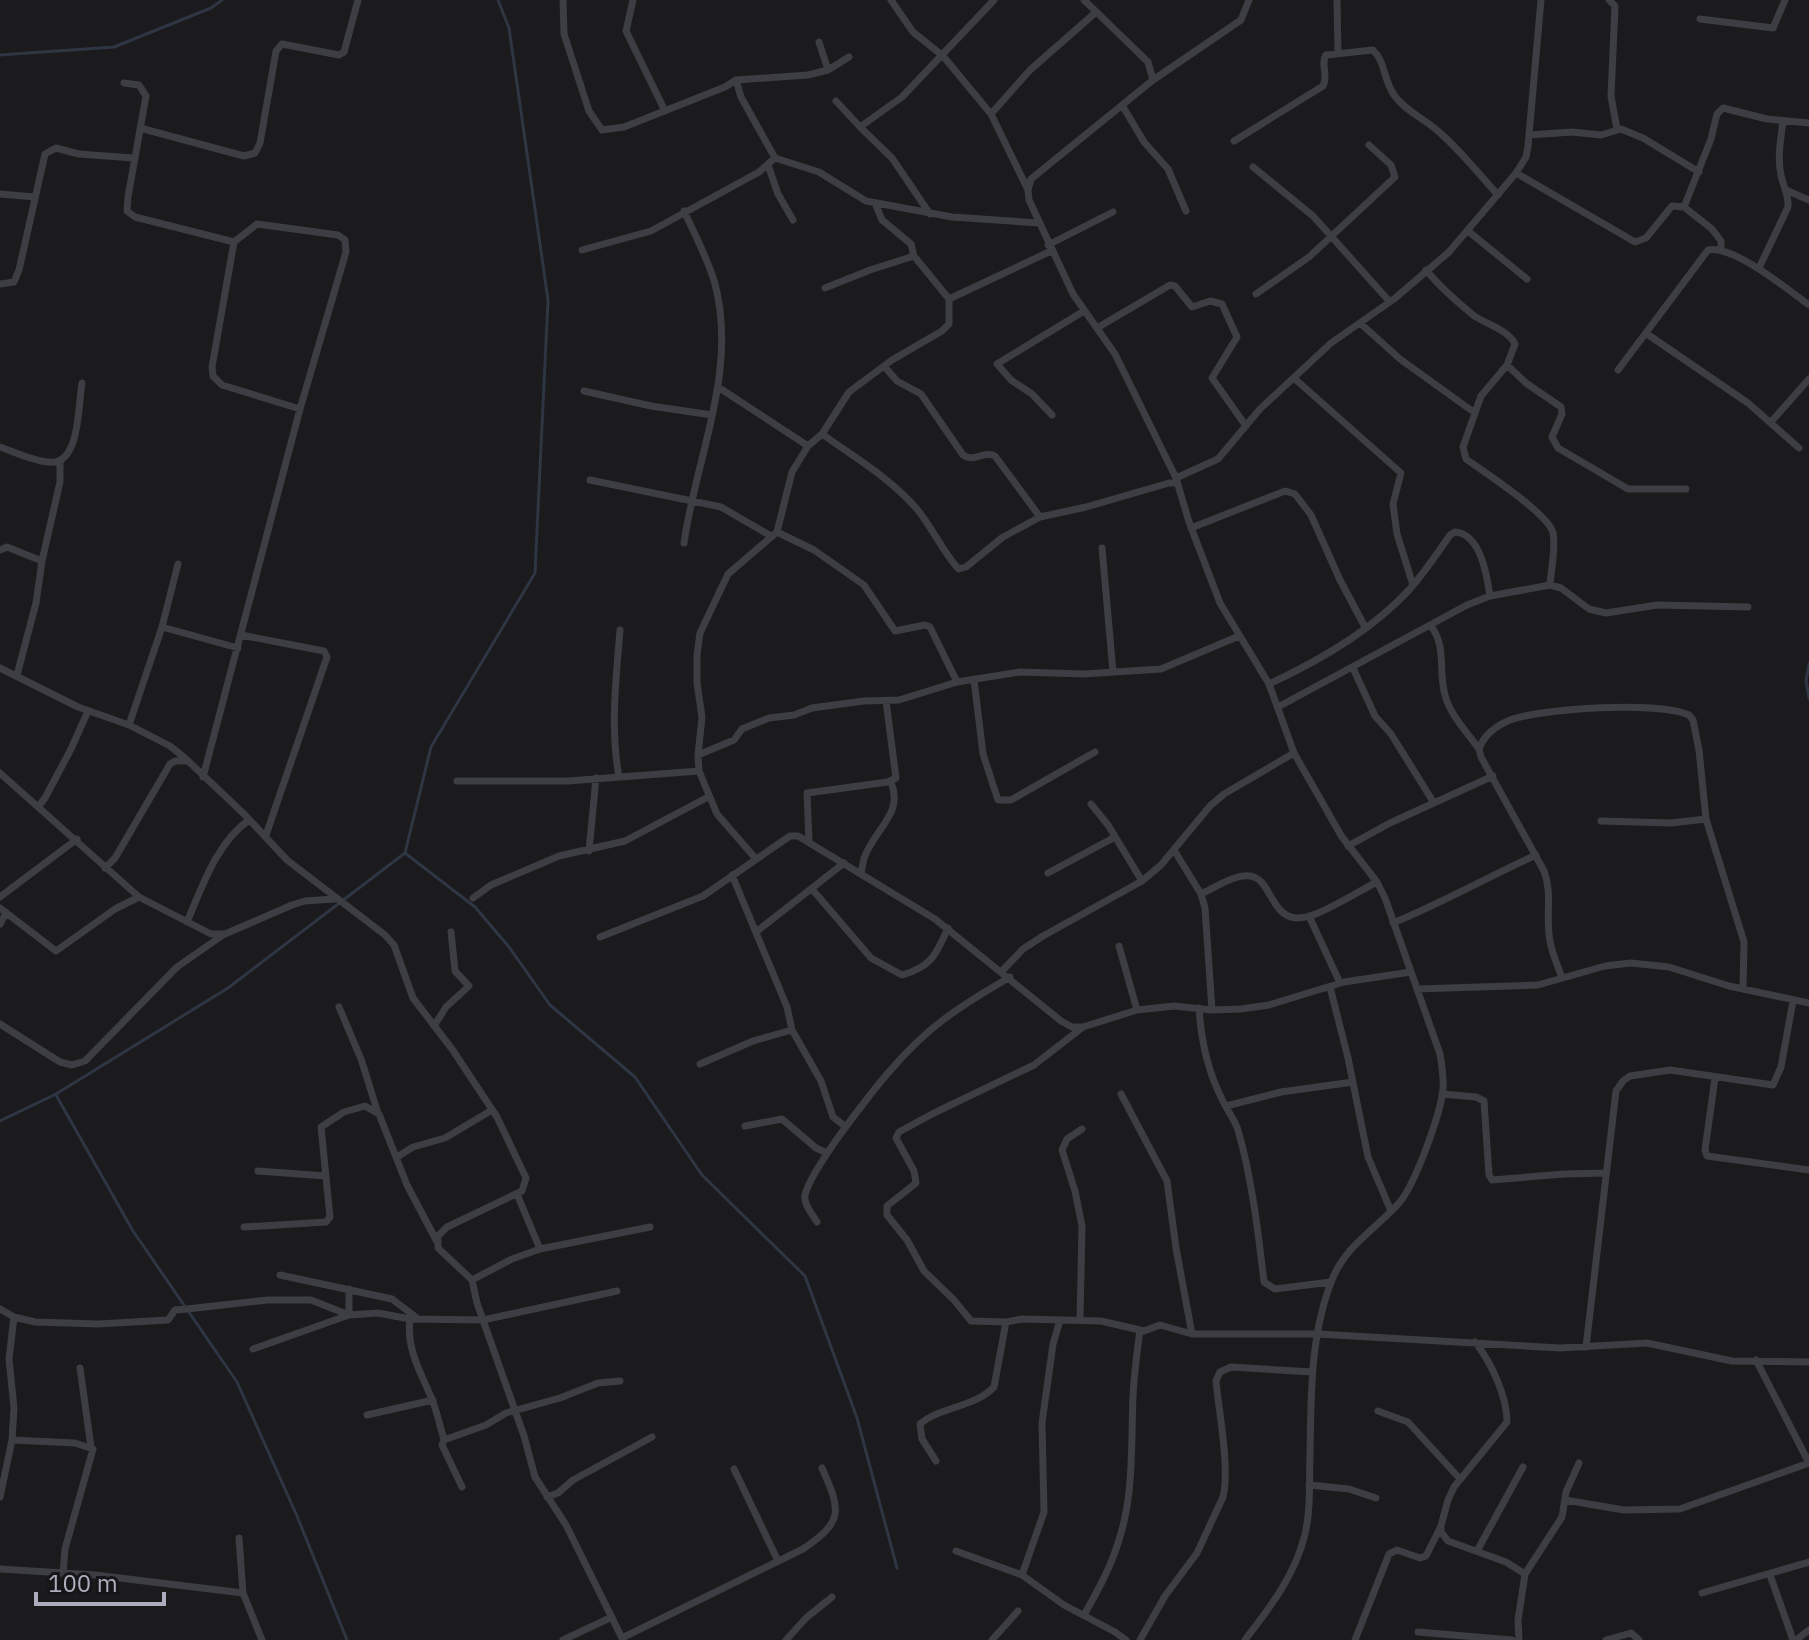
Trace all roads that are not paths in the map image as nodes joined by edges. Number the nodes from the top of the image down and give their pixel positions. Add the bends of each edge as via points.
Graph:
1 (358, 0) edge
2 (563, 0) edge
3 (633, 0) edge
4 (891, 0) edge
5 (994, 0) edge
6 (1084, 0) edge
7 (1249, 0) edge
8 (1337, 0) edge
9 (1541, 0) edge
10 (1609, 0) edge
11 (1785, 0) edge
12 (1095, 13) junction
13 (1700, 19) dead end
14 (819, 42) dead end
15 (1338, 53) junction
16 (943, 56) junction
17 (849, 57) dead end
18 (828, 70) junction
19 (736, 80) junction
20 (1153, 80) junction
21 (124, 83) dead end
22 (836, 101) dead end
23 (1122, 105) junction
24 (665, 111) junction
25 (991, 114) junction
26 (1783, 121) junction
27 (1809, 123) edge
28 (860, 127) junction
29 (140, 128) junction
30 (1617, 129) junction
31 (1529, 135) junction
32 (1234, 141) dead end
33 (1369, 145) dead end
34 (133, 158) junction
35 (775, 158) junction
36 (768, 165) junction
37 (1253, 167) dead end
38 (1699, 172) junction
39 (1516, 173) junction
40 (1028, 190) junction
41 (1786, 190) junction
42 (0, 194) edge
43 (1498, 195) junction
44 (35, 197) junction
45 (1809, 200) edge
46 (875, 203) junction
47 (1684, 207) junction
48 (684, 211) junction
49 (1186, 211) dead end
50 (1113, 212) dead end
51 (930, 214) junction
52 (793, 220) dead end
53 (1039, 223) junction
54 (1468, 231) junction
55 (1331, 237) junction
56 (234, 242) junction
57 (1050, 248) junction
58 (1721, 249) junction
59 (582, 250) dead end
60 (914, 256) junction
61 (1759, 268) junction
62 (1426, 270) junction
63 (1527, 279) dead end
64 (0, 284) edge
65 (825, 288) dead end
66 (1256, 294) dead end
67 (949, 299) junction
68 (1390, 302) junction
69 (1809, 305) edge
70 (1084, 311) junction
71 (1360, 323) junction
72 (1097, 328) junction
73 (1647, 334) junction
74 (1507, 365) junction
75 (884, 366) junction
76 (1618, 370) dead end
77 (1295, 379) junction
78 (1809, 379) edge
79 (82, 383) dead end
80 (718, 387) junction
81 (1806, 390) edge
82 (584, 391) dead end
83 (300, 409) junction
84 (1475, 413) junction
85 (712, 415) junction
86 (1052, 415) dead end
87 (1771, 422) junction
88 (1246, 426) junction
89 (822, 434) junction
90 (808, 446) junction
91 (0, 447) edge
92 (1799, 448) dead end
93 (60, 462) junction
94 (590, 480) dead end
95 (1176, 480) junction
96 (1686, 489) dead end
97 (691, 502) junction
98 (1040, 517) junction
99 (1191, 528) junction
100 (774, 534) junction
101 (684, 543) dead end
102 (1102, 548) dead end
103 (0, 550) edge
104 (42, 561) junction
105 (178, 564) dead end
106 (1413, 585) junction
107 (1550, 585) junction
108 (1490, 596) junction
109 (1748, 607) dead end
110 (1431, 626) junction
111 (162, 627) junction
112 (1365, 627) junction
113 (620, 630) dead end
114 (241, 635) junction
115 (1239, 636) junction
116 (238, 648) junction
117 (0, 668) edge
118 (1353, 668) junction
119 (1113, 672) junction
120 (17, 675) junction
121 (974, 680) junction
122 (957, 682) junction
123 (1269, 684) junction
124 (886, 701) junction
125 (1278, 707) junction
126 (88, 711) junction
127 (129, 725) junction
128 (1479, 749) junction
129 (1095, 752) dead end
130 (1294, 753) junction
131 (698, 755) junction
132 (189, 761) junction
133 (699, 771) junction
134 (0, 773) edge
135 (1493, 776) junction
136 (203, 777) junction
137 (619, 777) junction
138 (596, 778) junction
139 (457, 781) dead end
140 (891, 782) junction
141 (708, 797) junction
142 (1434, 803) junction
143 (1091, 804) dead end
144 (38, 807) junction
145 (1706, 819) junction
146 (249, 820) junction
147 (1601, 821) dead end
148 (266, 835) junction
149 (1115, 837) junction
150 (77, 839) junction
151 (809, 841) junction
152 (1348, 846) junction
153 (1174, 850) junction
154 (589, 851) junction
155 (1536, 855) junction
156 (756, 859) junction
157 (844, 863) junction
158 (105, 868) junction
159 (1048, 873) dead end
160 (861, 874) junction
161 (732, 875) junction
162 (1142, 881) junction
163 (1377, 882) junction
164 (812, 889) junction
165 (1201, 894) junction
166 (0, 897) edge
167 (139, 897) junction
168 (473, 898) dead end
169 (337, 899) junction
170 (3, 911) edge
171 (1309, 916) junction
172 (187, 922) junction
173 (1393, 923) junction
174 (0, 924) edge
175 (948, 928) junction
176 (451, 932) dead end
177 (756, 932) junction
178 (225, 934) junction
179 (600, 937) dead end
180 (1119, 946) dead end
181 (1002, 971) junction
182 (1411, 972) junction
183 (1010, 977) junction
184 (1562, 978) junction
185 (1340, 983) junction
186 (1330, 987) junction
187 (1417, 989) junction
188 (1743, 989) junction
189 (1793, 1001) junction
190 (1809, 1003) edge
191 (339, 1007) dead end
192 (1199, 1008) junction
193 (1137, 1010) junction
194 (1212, 1010) junction
195 (0, 1024) edge
196 (434, 1026) junction
197 (1083, 1027) junction
198 (792, 1030) junction
199 (700, 1064) dead end
200 (1715, 1078) junction
201 (1353, 1082) junction
202 (1121, 1094) dead end
203 (1442, 1094) junction
204 (1226, 1106) junction
205 (492, 1110) junction
206 (379, 1114) junction
207 (745, 1126) dead end
208 (846, 1127) junction
209 (1082, 1129) dead end
210 (827, 1153) junction
211 (397, 1157) junction
212 (1809, 1170) edge
213 (258, 1171) dead end
214 (1606, 1173) junction
215 (326, 1176) junction
216 (517, 1194) junction
217 (1391, 1211) junction
218 (817, 1222) dead end
219 (244, 1227) dead end
220 (650, 1227) dead end
221 (437, 1242) junction
222 (540, 1249) junction
223 (280, 1275) dead end
224 (472, 1280) junction
225 (1331, 1282) junction
226 (349, 1289) junction
227 (617, 1291) dead end
228 (0, 1309) edge
229 (349, 1315) junction
230 (14, 1317) junction
231 (413, 1318) junction
232 (483, 1320) junction
233 (1060, 1320) junction
234 (1080, 1320) junction
235 (1006, 1322) junction
236 (1140, 1330) junction
237 (1192, 1334) junction
238 (1318, 1334) junction
239 (1475, 1342) junction
240 (1586, 1347) junction
241 (253, 1349) dead end
242 (1756, 1360) junction
243 (1809, 1362) edge
244 (80, 1368) dead end
245 (1312, 1372) junction
246 (620, 1381) dead end
247 (433, 1400) junction
248 (1378, 1411) dead end
249 (515, 1413) junction
250 (367, 1415) dead end
251 (652, 1437) dead end
252 (12, 1440) junction
253 (444, 1440) junction
254 (91, 1447) junction
255 (936, 1461) dead end
256 (1579, 1463) dead end
257 (1809, 1463) edge
258 (1523, 1467) dead end
259 (822, 1468) dead end
260 (734, 1469) dead end
261 (1460, 1479) junction
262 (1309, 1485) junction
263 (462, 1487) dead end
264 (0, 1497) edge
265 (547, 1497) junction
266 (1376, 1498) dead end
267 (1565, 1500) junction
268 (1441, 1526) junction
269 (239, 1538) dead end
270 (956, 1551) dead end
271 (1477, 1551) junction
272 (778, 1561) junction
273 (1809, 1562) edge
274 (0, 1569) edge
275 (63, 1574) junction
276 (1525, 1574) junction
277 (1022, 1575) junction
278 (1770, 1575) junction
279 (243, 1593) junction
280 (1702, 1593) dead end
281 (832, 1597) dead end
282 (1018, 1611) dead end
283 (1084, 1615) junction
284 (612, 1617) junction
285 (794, 1629) junction
286 (1809, 1630) edge
287 (1418, 1632) dead end
288 (622, 1639) edge
289 (262, 1640) edge
290 (563, 1640) edge
291 (786, 1640) edge
292 (799, 1640) edge
293 (992, 1640) edge
294 (1126, 1640) edge
295 (1140, 1640) edge
296 (1245, 1640) edge
297 (1355, 1640) edge
298 (1512, 1640) edge
299 (1519, 1640) edge
300 (1606, 1640) edge
301 (1639, 1640) edge
302 (1795, 1640) edge

1 - 29 street via 344,52 291,44 276,51 255,153 244,156
2 - 24 street via 564,34 589,111 602,130
3 - 24 street via 626,31
4 - 16 street via 913,32
5 - 16 street
6 - 12 street
7 - 20 street via 1241,20
8 - 15 street
9 - 31 street
10 - 30 street via 1615,6 1611,96
11 - 13 street via 1773,28
12 - 20 street via 1148,62
12 - 25 street via 1030,70
14 - 18 street
15 - 32 street via 1324,56 1323,86
15 - 43 street via 1377,53 1393,94 1443,136
16 - 25 street
16 - 28 street via 902,97
17 - 18 street
18 - 19 street
19 - 24 street
19 - 35 street
20 - 23 street
21 - 29 street via 139,85 146,96
22 - 28 street
23 - 40 street via 1031,179
23 - 49 street via 1168,169
25 - 40 street
26 - 27 street
26 - 38 street via 1723,108
26 - 41 street via 1779,159
28 - 51 street via 892,158
29 - 34 street
30 - 31 street via 1601,135
30 - 38 street via 1643,138
31 - 39 street via 1526,157
33 - 55 street via 1391,165 1395,177
34 - 44 street via 56,148 45,154
34 - 56 street via 127,211
35 - 36 street
35 - 46 street via 806,166
36 - 48 street
36 - 52 street
37 - 55 street
38 - 47 street
39 - 43 street
39 - 47 street via 1635,242 1646,238 1672,206
40 - 53 street
41 - 45 street
41 - 61 street via 1788,207
42 - 44 street
43 - 54 street
44 - 64 street via 19,270 14,282
46 - 51 street
46 - 60 street via 882,220 911,244
47 - 58 street via 1717,234
48 - 59 street via 651,231
48 - 80 street via 715,285 722,358
50 - 57 street
51 - 53 street
53 - 57 street
54 - 62 street
54 - 63 street
55 - 66 street
55 - 68 street
56 - 83 street via 213,376 222,385
56 - 83 street via 257,224 345,240 346,252
57 - 67 street
57 - 70 street
58 - 61 street
58 - 73 street via 1702,255
60 - 65 street
60 - 67 street
61 - 69 street
62 - 68 street
62 - 74 street via 1476,317 1513,339
67 - 75 street via 949,324
68 - 71 street
70 - 72 street
70 - 86 street via 997,364
71 - 77 street
71 - 84 street
72 - 88 street via 1170,285 1192,307 1210,301 1222,304 1237,337 1212,378
72 - 95 street
73 - 76 street
73 - 87 street
74 - 84 street via 1485,389
74 - 96 street via 1561,407 1552,437 1558,448 1628,489
75 - 89 street via 849,392
75 - 98 street via 897,381 921,394 963,455 995,456
77 - 88 street
77 - 106 street via 1401,473 1393,504
78 - 81 street
79 - 93 street via 73,444
80 - 85 street
80 - 90 street
81 - 87 street
82 - 85 street
83 - 114 street
84 - 107 street via 1464,455 1550,525
85 - 97 street
87 - 92 street
88 - 95 street via 1218,459
89 - 90 street
89 - 98 street via 914,505 959,569
90 - 100 street via 792,472
91 - 93 street
93 - 104 street
94 - 97 street
95 - 98 street
95 - 99 street
97 - 100 street via 721,507
97 - 101 street
99 - 112 street via 1285,491 1295,494 1311,515
99 - 115 street
100 - 122 street via 814,550 864,585 895,632 931,628
100 - 131 street via 728,574 700,633
102 - 119 street
103 - 104 street via 7,547
104 - 120 street
105 - 111 street
106 - 108 street via 1450,535 1460,532 1483,564
106 - 112 street
107 - 108 street
107 - 109 street via 1597,612 1657,605
108 - 110 street
110 - 118 street
110 - 128 street via 1441,644 1443,690
111 - 116 street
111 - 127 street
112 - 123 street via 1316,661
113 - 137 street via 613,708
114 - 116 street
114 - 148 street via 324,651 327,657
115 - 119 street via 1161,669
115 - 123 street
116 - 136 street
117 - 120 street
118 - 125 street
118 - 142 street via 1375,716
119 - 121 street via 1020,672
120 - 126 street
121 - 122 street
121 - 129 street via 983,754 998,800 1011,800
122 - 124 street
123 - 125 street
124 - 131 street via 821,706 769,718
124 - 140 street via 896,775
125 - 130 street
126 - 127 street
126 - 144 street
127 - 132 street
128 - 135 street
128 - 145 street via 1491,730 1522,717 1618,706 1685,713 1693,720
130 - 152 street
130 - 153 street via 1224,794
131 - 133 street
132 - 136 street
132 - 158 street via 170,764
133 - 137 street
133 - 141 street
134 - 144 street
135 - 142 street
135 - 155 street
136 - 146 street
137 - 138 street
138 - 139 street
138 - 154 street
140 - 151 street via 807,793
140 - 160 street via 896,804 864,856
141 - 154 street via 625,841
141 - 156 street
142 - 152 street
143 - 149 street
144 - 150 street
145 - 147 street
145 - 188 street via 1744,942
146 - 148 street
146 - 172 street via 232,834
148 - 169 street via 287,860
149 - 159 street
149 - 162 street
150 - 158 street
150 - 166 street
151 - 156 street via 790,836
151 - 157 street
152 - 163 street
153 - 162 street
153 - 165 street
154 - 168 street via 559,856
155 - 173 street
155 - 184 street via 1550,887 1549,941
156 - 161 street
157 - 160 street
157 - 164 street
158 - 167 street
160 - 175 street
161 - 177 street
161 - 179 street via 703,896
162 - 181 street via 1023,949
163 - 171 street
163 - 173 street
164 - 175 street via 871,958 902,975 921,970
164 - 177 street
165 - 171 street via 1254,877 1279,909 1295,917
165 - 194 street
167 - 170 street via 56,951
167 - 172 street
169 - 178 street via 292,905
169 - 196 street via 394,945 413,998
170 - 174 street
171 - 185 street
172 - 178 street via 211,934
173 - 182 street
175 - 181 street
176 - 196 street via 455,971 469,986
177 - 198 street
178 - 195 street via 177,967 85,1061 60,1062
180 - 193 street
181 - 183 street
182 - 185 street
182 - 187 street
183 - 197 street via 1061,1021
183 - 208 street via 920,1040
184 - 187 street via 1515,988
184 - 188 street via 1605,966 1644,963
185 - 186 street
186 - 194 street via 1269,1005
186 - 201 street
187 - 203 street via 1440,1054
188 - 189 street
189 - 190 street
189 - 200 street via 1773,1085
191 - 206 street
192 - 193 street
192 - 194 street
192 - 204 street via 1203,1047
193 - 197 street
196 - 205 street
197 - 235 street via 1034,1065 934,1113 896,1138 917,1178 913,1188 887,1206 887,1215 924,1271 968,1318
198 - 199 street
198 - 208 street via 821,1081 833,1117
200 - 212 street via 1707,1156
200 - 214 street via 1670,1070 1623,1081 1616,1091
201 - 204 street
201 - 217 street via 1368,1157
202 - 237 street via 1167,1181
203 - 214 street via 1482,1098 1492,1180
203 - 217 street via 1416,1177
204 - 225 street via 1242,1149 1264,1282 1275,1289
205 - 211 street via 445,1138
205 - 216 street via 526,1178
206 - 211 street
206 - 215 street via 365,1106 321,1127
207 - 210 street via 782,1119
208 - 210 street
209 - 234 street via 1062,1150 1082,1226
210 - 218 street via 804,1195
211 - 221 street
213 - 215 street
214 - 240 street
215 - 219 street via 326,1222
216 - 221 street via 447,1227
216 - 222 street
217 - 225 street via 1348,1250
220 - 222 street
221 - 224 street
222 - 224 street
223 - 226 street
224 - 232 street
225 - 238 street
226 - 229 street
226 - 231 street via 392,1299
227 - 232 street
228 - 230 street
229 - 230 street via 311,1300 268,1300 175,1310 163,1321 98,1324
229 - 231 street
229 - 241 street
230 - 252 street via 9,1359
231 - 232 street
231 - 247 street via 408,1335
232 - 249 street
233 - 234 street
233 - 235 street
233 - 277 street via 1042,1423 1044,1512
234 - 236 street
235 - 255 street via 994,1387 979,1399 920,1424 922,1439
236 - 237 street via 1160,1325
236 - 283 street via 1125,1516 1105,1576
237 - 238 street
238 - 239 street
238 - 245 street
239 - 240 street
239 - 261 street via 1497,1383 1507,1422
240 - 242 street via 1647,1343 1732,1361
242 - 243 street
242 - 257 street
244 - 254 street
245 - 262 street
245 - 295 street via 1231,1367 1220,1372 1216,1381 1223,1497 1197,1553
246 - 249 street via 598,1383
247 - 250 street
247 - 253 street
248 - 261 street via 1408,1422
249 - 253 street
249 - 265 street via 535,1477
251 - 265 street
252 - 254 street
252 - 264 street
253 - 263 street
254 - 275 street
256 - 267 street
257 - 267 street via 1680,1509 1624,1510
258 - 271 street
259 - 272 street via 835,1497 833,1524
260 - 272 street
261 - 268 street
262 - 266 street
262 - 296 street via 1304,1536 1289,1576
265 - 284 street
267 - 276 street via 1562,1517
268 - 271 street via 1448,1541
268 - 297 street via 1424,1559 1397,1550 1389,1554
269 - 279 street
270 - 277 street
271 - 276 street
272 - 288 street
273 - 278 street
274 - 275 street
275 - 279 street
276 - 299 street
277 - 283 street
278 - 280 street
278 - 302 street
279 - 289 street
281 - 285 street
282 - 293 street
283 - 294 street
284 - 288 street
284 - 290 street
285 - 291 street
285 - 292 street
286 - 302 street
287 - 298 street
300 - 301 street via 1631,1633

